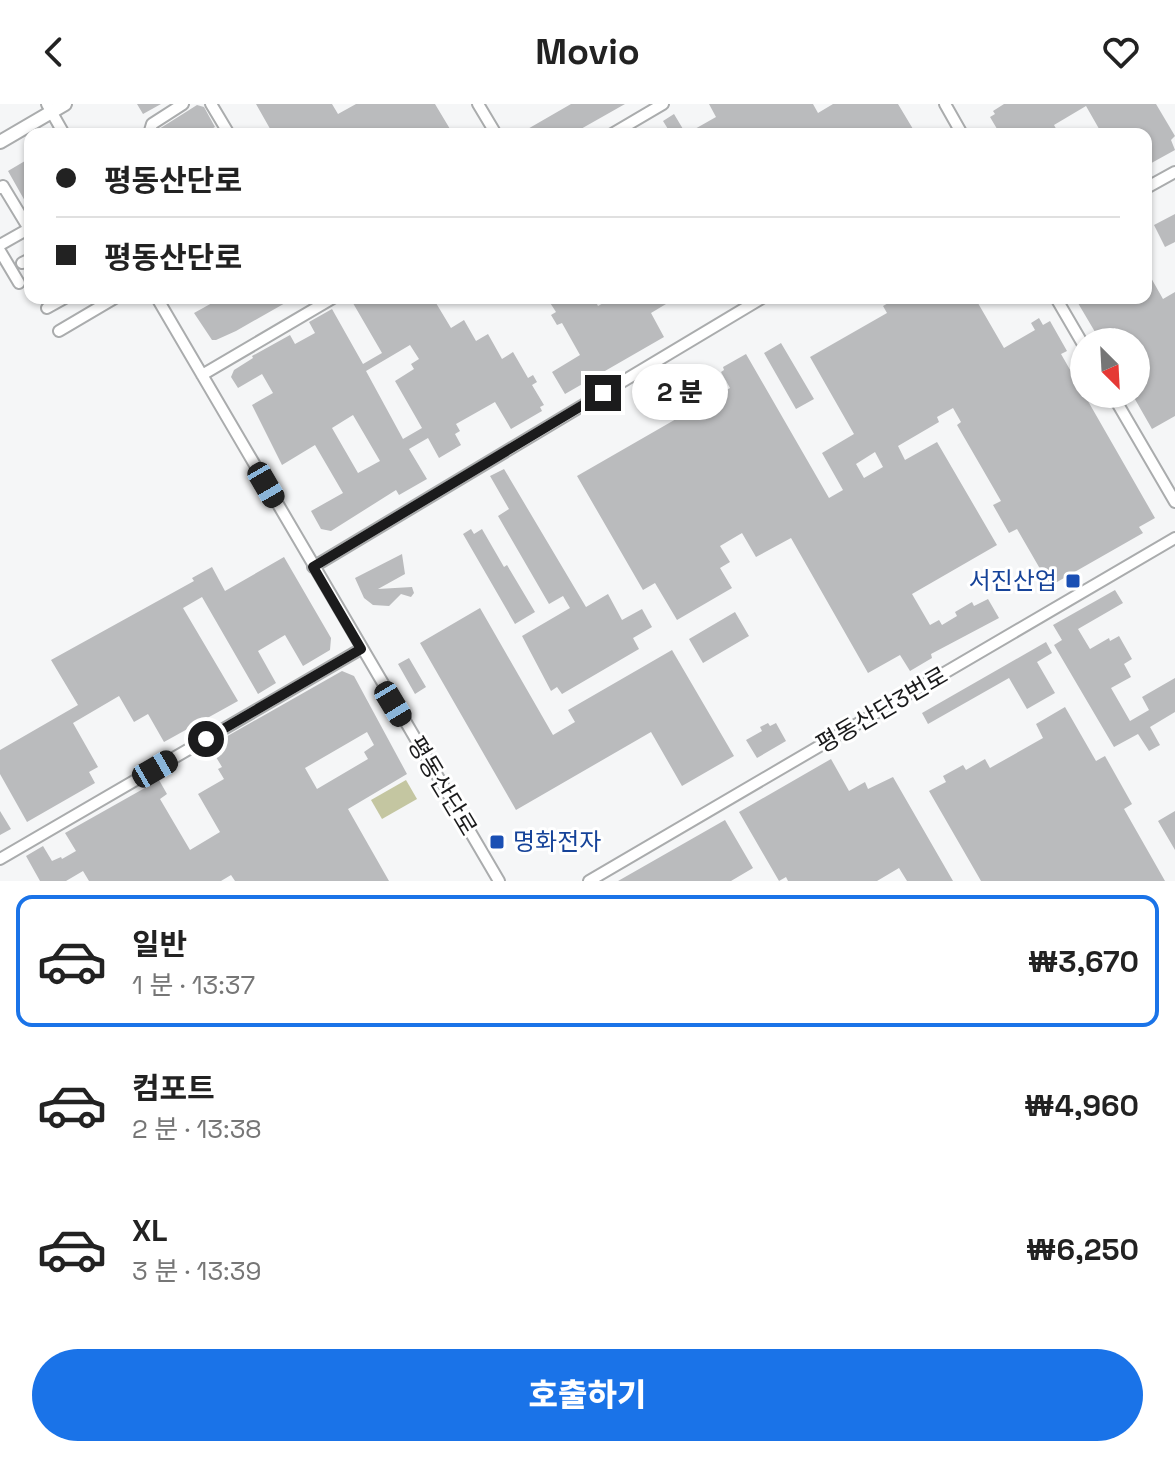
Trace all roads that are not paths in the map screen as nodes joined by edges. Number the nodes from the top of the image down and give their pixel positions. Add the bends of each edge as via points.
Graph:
1 (65, 104) edge
2 (183, 104) edge
3 (211, 104) edge
4 (478, 104) edge
5 (663, 104) edge
6 (945, 104) edge
7 (49, 108) edge
8 (61, 128) edge
9 (151, 128) edge
10 (225, 128) edge
11 (492, 128) edge
12 (622, 128) edge
13 (959, 128) edge
14 (0, 142) edge
15 (1175, 172) edge
16 (1152, 185) edge
17 (0, 188) edge
18 (24, 220) edge
19 (24, 231) edge
20 (0, 248) edge
21 (19, 283) dead end
22 (54, 304) edge
23 (105, 304) edge
24 (161, 304) edge
25 (323, 304) edge
26 (752, 304) edge
27 (1060, 304) edge
28 (47, 308) dead end
29 (1074, 328) edge
30 (59, 331) dead end
31 (202, 375) junction
32 (1120, 408) edge
33 (1175, 502) edge
34 (1175, 538) edge
35 (313, 567) junction
36 (361, 649) junction
37 (0, 859) edge
38 (499, 881) edge
39 (589, 881) edge

1 - 7 main road
2 - 9 street
3 - 10 street
4 - 11 street
5 - 12 street
6 - 13 street
7 - 8 street
7 - 14 main road
15 - 16 street
17 - 18 street
19 - 20 street
20 - 21 street
22 - 28 street
23 - 30 street
24 - 31 street, 평동산단로
25 - 31 street
26 - 35 street
27 - 29 street
31 - 35 street, 평동산단로
32 - 33 street
34 - 39 street, 평동산단3번로
35 - 36 street, 평동산단로
36 - 37 street
36 - 38 street, 평동산단로

